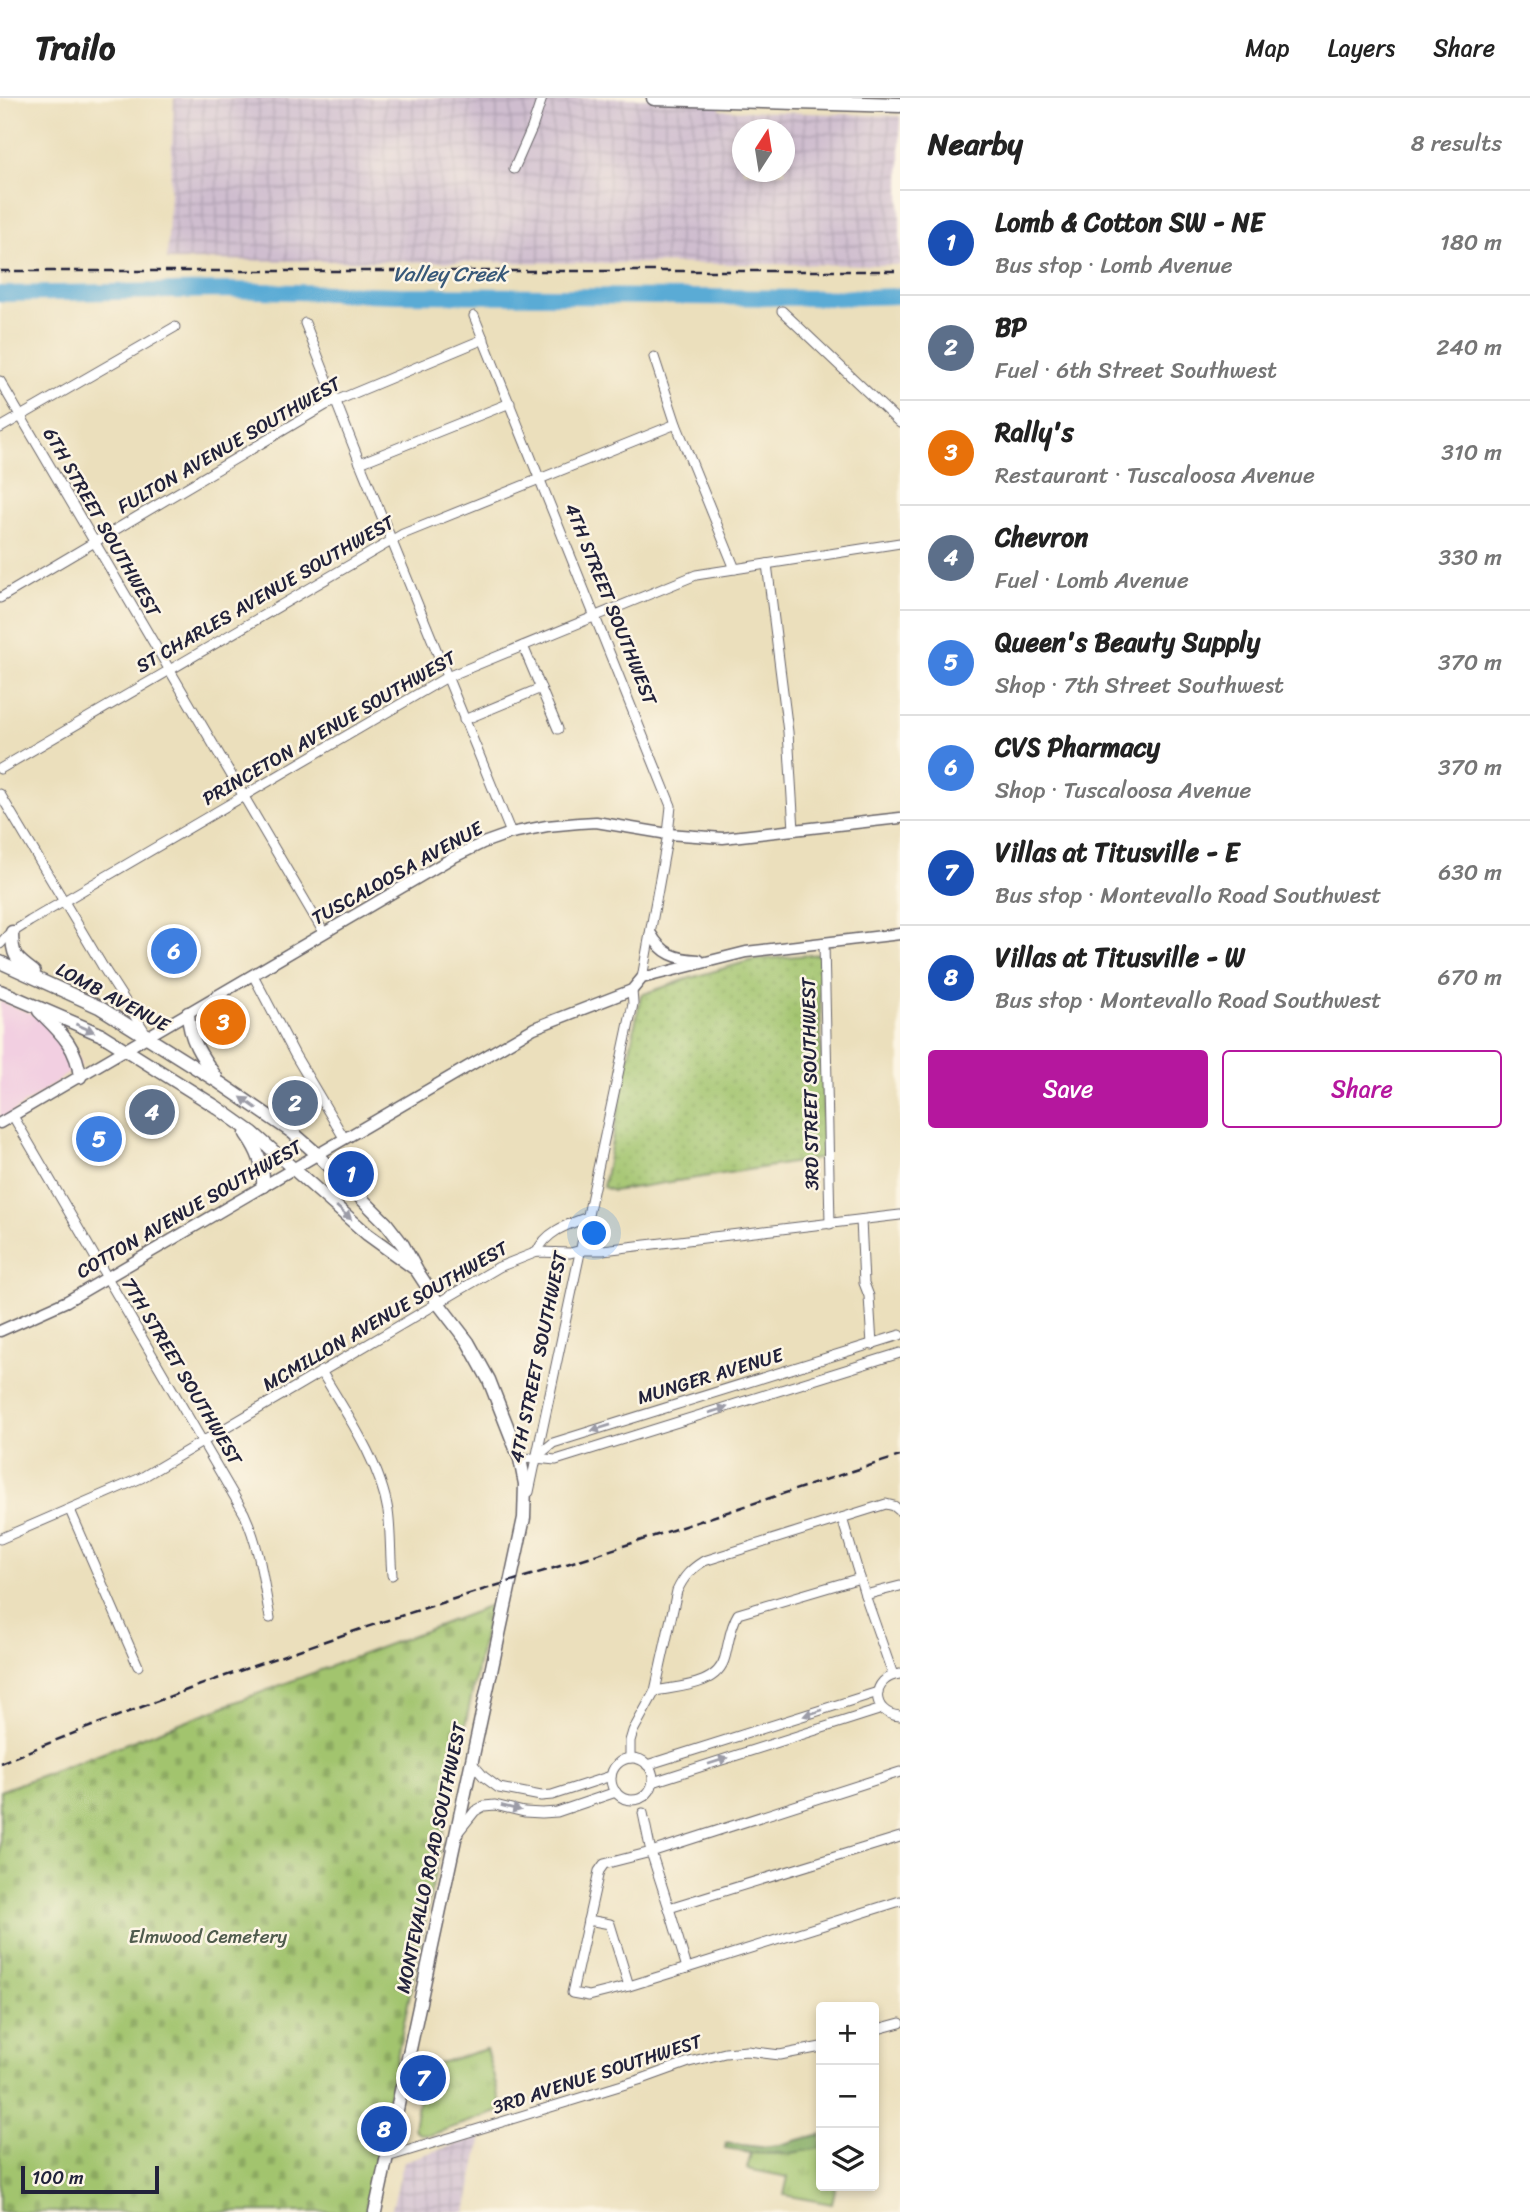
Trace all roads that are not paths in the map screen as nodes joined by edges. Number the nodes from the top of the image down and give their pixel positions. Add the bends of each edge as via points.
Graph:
1 (542, 98) edge
2 (654, 98) edge
3 (729, 99) edge
4 (869, 101) edge
5 (900, 105) edge
6 (514, 169) dead end
7 (782, 311) dead end
8 (474, 316) dead end
9 (305, 323) dead end
10 (175, 327) dead end
11 (484, 339) junction
12 (654, 357) dead end
13 (0, 381) edge
14 (335, 401) junction
15 (510, 403) junction
16 (20, 417) junction
17 (900, 422) edge
18 (676, 424) junction
19 (0, 428) edge
20 (360, 463) junction
21 (540, 479) junction
22 (391, 540) junction
23 (94, 543) junction
24 (900, 543) edge
25 (768, 564) junction
26 (734, 569) junction
27 (0, 598) edge
28 (596, 617) junction
29 (523, 646) junction
30 (168, 670) junction
31 (447, 677) junction
32 (541, 688) junction
33 (464, 720) junction
34 (558, 729) dead end
35 (0, 769) edge
36 (0, 794) edge
37 (242, 797) junction
38 (900, 818) edge
39 (794, 830) junction
40 (511, 833) junction
41 (668, 834) junction
42 (63, 902) junction
43 (12, 932) junction
44 (324, 933) junction
45 (651, 934) junction
46 (900, 934) edge
47 (824, 943) junction
48 (0, 944) edge
49 (712, 960) junction
50 (0, 962) edge
51 (253, 975) junction
52 (642, 978) junction
53 (57, 988) junction
54 (632, 990) junction
55 (0, 991) edge
56 (34, 1006) junction
57 (188, 1013) junction
58 (148, 1036) junction
59 (127, 1049) junction
60 (80, 1077) junction
61 (220, 1083) junction
62 (13, 1116) junction
63 (237, 1122) junction
64 (0, 1124) edge
65 (344, 1138) junction
66 (317, 1154) junction
67 (293, 1168) junction
68 (263, 1186) junction
69 (900, 1215) edge
70 (588, 1217) junction
71 (861, 1220) junction
72 (830, 1224) junction
73 (582, 1250) junction
74 (537, 1252) junction
75 (417, 1271) junction
76 (106, 1278) junction
77 (438, 1303) junction
78 (0, 1331) edge
79 (900, 1335) edge
80 (872, 1345) junction
81 (900, 1353) edge
82 (821, 1361) junction
83 (321, 1371) junction
84 (827, 1376) junction
85 (677, 1405) junction
86 (684, 1420) junction
87 (204, 1442) junction
88 (535, 1458) junction
89 (520, 1459) junction
90 (69, 1510) junction
91 (900, 1511) edge
92 (524, 1518) junction
93 (842, 1518) junction
94 (0, 1539) edge
95 (514, 1568) joint
96 (392, 1576) dead end
97 (860, 1578) junction
98 (900, 1586) edge
99 (865, 1595) junction
100 (270, 1618) dead end
101 (138, 1666) dead end
102 (896, 1674) edge
103 (655, 1690) junction
104 (878, 1692) junction
105 (882, 1709) junction
106 (900, 1716) edge
107 (630, 1758) junction
108 (471, 1762) junction
109 (647, 1765) junction
110 (900, 1772) edge
111 (611, 1776) junction
112 (653, 1782) junction
113 (616, 1793) junction
114 (643, 1797) junction
115 (631, 1800) junction
116 (643, 1813) junction
117 (456, 1835) junction
118 (900, 1837) edge
119 (651, 1852) junction
120 (900, 1902) edge
121 (669, 1908) junction
122 (588, 1920) junction
123 (687, 1968) junction
124 (629, 1986) junction
125 (900, 2023) edge
126 (879, 2029) edge
127 (816, 2048) edge
128 (387, 2157) junction
129 (375, 2212) edge

1 - 6 street
2 - 3 main road
3 - 4 main road
4 - 5 main road
7 - 17 street
8 - 11 street
9 - 14 street
10 - 16 street
11 - 14 street, FULTON AVENUE SOUTHWEST
11 - 15 street, 4TH STREET SOUTHWEST
12 - 18 street
13 - 16 street, 6TH STREET SOUTHWEST
14 - 20 street
14 - 23 street, FULTON AVENUE SOUTHWEST
15 - 20 street
15 - 21 street, 4TH STREET SOUTHWEST
16 - 19 street
16 - 23 street, 6TH STREET SOUTHWEST
18 - 21 street, ST CHARLES AVENUE SOUTHWEST
18 - 26 street
20 - 22 street
21 - 22 street, ST CHARLES AVENUE SOUTHWEST
21 - 28 street, 4TH STREET SOUTHWEST
22 - 30 street, ST CHARLES AVENUE SOUTHWEST
22 - 31 street
23 - 27 street, FULTON AVENUE SOUTHWEST
23 - 30 street, 6TH STREET SOUTHWEST
24 - 25 street, PRINCETON AVENUE SOUTHWEST
25 - 26 street, PRINCETON AVENUE SOUTHWEST
25 - 39 street via 788,732
26 - 28 street, PRINCETON AVENUE SOUTHWEST via 696,575
28 - 29 street, PRINCETON AVENUE SOUTHWEST
28 - 41 street, 4TH STREET SOUTHWEST via 671,806
29 - 31 street, PRINCETON AVENUE SOUTHWEST
29 - 32 street
30 - 35 street, ST CHARLES AVENUE SOUTHWEST
30 - 37 street, 6TH STREET SOUTHWEST
31 - 33 street
31 - 37 street, PRINCETON AVENUE SOUTHWEST
32 - 33 street
32 - 34 street
33 - 40 street
36 - 42 street
37 - 42 street, PRINCETON AVENUE SOUTHWEST
37 - 44 street, 6TH STREET SOUTHWEST
38 - 39 street, TUSCALOOSA AVENUE
39 - 41 street, TUSCALOOSA AVENUE via 723,838
40 - 41 street, TUSCALOOSA AVENUE via 591,822
40 - 44 street, TUSCALOOSA AVENUE via 454,857
41 - 45 street, 4TH STREET SOUTHWEST
42 - 43 street, PRINCETON AVENUE SOUTHWEST
42 - 58 street
43 - 48 street, PRINCETON AVENUE SOUTHWEST
43 - 53 main road via 14,956
44 - 51 street, TUSCALOOSA AVENUE
45 - 49 street via 662,950 672,955
45 - 52 street, 4TH STREET SOUTHWEST
46 - 47 street
47 - 49 street
47 - 72 street, 3RD STREET SOUTHWEST
49 - 52 street
50 - 53 main road, LOMB AVENUE
51 - 57 street, TUSCALOOSA AVENUE
51 - 65 street
52 - 54 street, COTTON AVENUE SOUTHWEST
53 - 58 main road, LOMB AVENUE
54 - 65 street, COTTON AVENUE SOUTHWEST via 534,1028
54 - 70 street, 4TH STREET SOUTHWEST via 633,1004
55 - 56 main road, LOMB AVENUE
56 -> 59 main road, LOMB AVENUE
56 - 60 main road via 72,1047
57 - 58 street, TUSCALOOSA AVENUE
57 - 61 main road via 194,1043
58 - 59 street, TUSCALOOSA AVENUE
58 - 61 main road, LOMB AVENUE
59 - 60 street, TUSCALOOSA AVENUE
59 - 63 main road, LOMB AVENUE
60 - 62 street, TUSCALOOSA AVENUE
66 -> 61 main road, LOMB AVENUE
62 - 64 street, TUSCALOOSA AVENUE
62 - 76 street, 7TH STREET SOUTHWEST
63 - 67 main road, LOMB AVENUE
63 - 68 main road via 256,1149
65 - 66 street, COTTON AVENUE SOUTHWEST
66 - 67 street, COTTON AVENUE SOUTHWEST
66 - 75 main road, LOMB AVENUE via 386,1223
67 - 68 street, COTTON AVENUE SOUTHWEST
67 -> 75 main road, LOMB AVENUE
68 - 76 street, COTTON AVENUE SOUTHWEST
69 - 71 street, MCMILLON AVENUE SOUTHWEST
70 - 73 street, 4TH STREET SOUTHWEST
70 - 74 street via 558,1229
71 - 72 street, MCMILLON AVENUE SOUTHWEST
71 - 80 street
72 - 73 street, MCMILLON AVENUE SOUTHWEST
73 - 74 street, MCMILLON AVENUE SOUTHWEST
73 - 88 street, 4TH STREET SOUTHWEST
74 - 77 street, MCMILLON AVENUE SOUTHWEST via 499,1267
75 - 77 main road, LOMB AVENUE
76 - 78 street, COTTON AVENUE SOUTHWEST
76 - 87 street, 7TH STREET SOUTHWEST
77 - 83 street, MCMILLON AVENUE SOUTHWEST
77 - 89 main road, LOMB AVENUE via 489,1380
79 - 80 street, MUNGER AVENUE
80 - 82 street, MUNGER AVENUE
81 - 84 street, MUNGER AVENUE
82 - 84 street
82 - 85 street, MUNGER AVENUE
83 - 87 street, MCMILLON AVENUE SOUTHWEST
83 - 96 street via 360,1437 382,1488
86 -> 84 street, MUNGER AVENUE
85 - 86 street
85 -> 88 street, MUNGER AVENUE via 553,1443
86 - 88 street, MUNGER AVENUE via 556,1460
87 - 90 street, MCMILLON AVENUE SOUTHWEST via 141,1478
87 - 100 street, 7TH STREET SOUTHWEST via 255,1538
88 - 89 street, MUNGER AVENUE
88 - 92 street, 4TH STREET SOUTHWEST
89 - 92 main road, LOMB AVENUE
90 - 94 street, MCMILLON AVENUE SOUTHWEST
90 - 101 street
91 - 93 street via 886,1504
92 - 95 main road, 4TH STREET SOUTHWEST
93 - 97 street
93 - 103 street via 704,1562 683,1577
95 - 108 main road, MONTEVALLO ROAD SOUTHWEST
97 - 99 street
97 - 103 street via 738,1614 718,1672 707,1679
98 - 99 street
99 - 102 street
102 - 104 street via 882,1682
103 - 107 street via 633,1731
104 - 105 street
104 -> 109 street
105 - 106 street
112 -> 105 street
107 - 109 street
107 - 111 street via 617,1764
108 - 111 street via 499,1788 541,1796
108 - 117 main road, MONTEVALLO ROAD SOUTHWEST
109 - 112 street
110 - 119 street
111 - 113 street
112 - 114 street
113 - 115 street
117 -> 113 street via 484,1806 557,1812
114 - 115 street
114 - 116 street
115 - 116 street
116 - 119 street
117 - 128 main road, MONTEVALLO ROAD SOUTHWEST
118 - 121 street
119 - 121 street
119 - 122 street via 604,1864
120 - 123 street
121 - 123 street
122 - 124 street via 610,1924
122 - 124 street via 572,1993 589,1996
123 - 124 street
125 - 126 street
127 - 128 street, 3RD AVENUE SOUTHWEST via 780,2055 726,2053 690,2062
128 - 129 main road, MONTEVALLO ROAD SOUTHWEST

